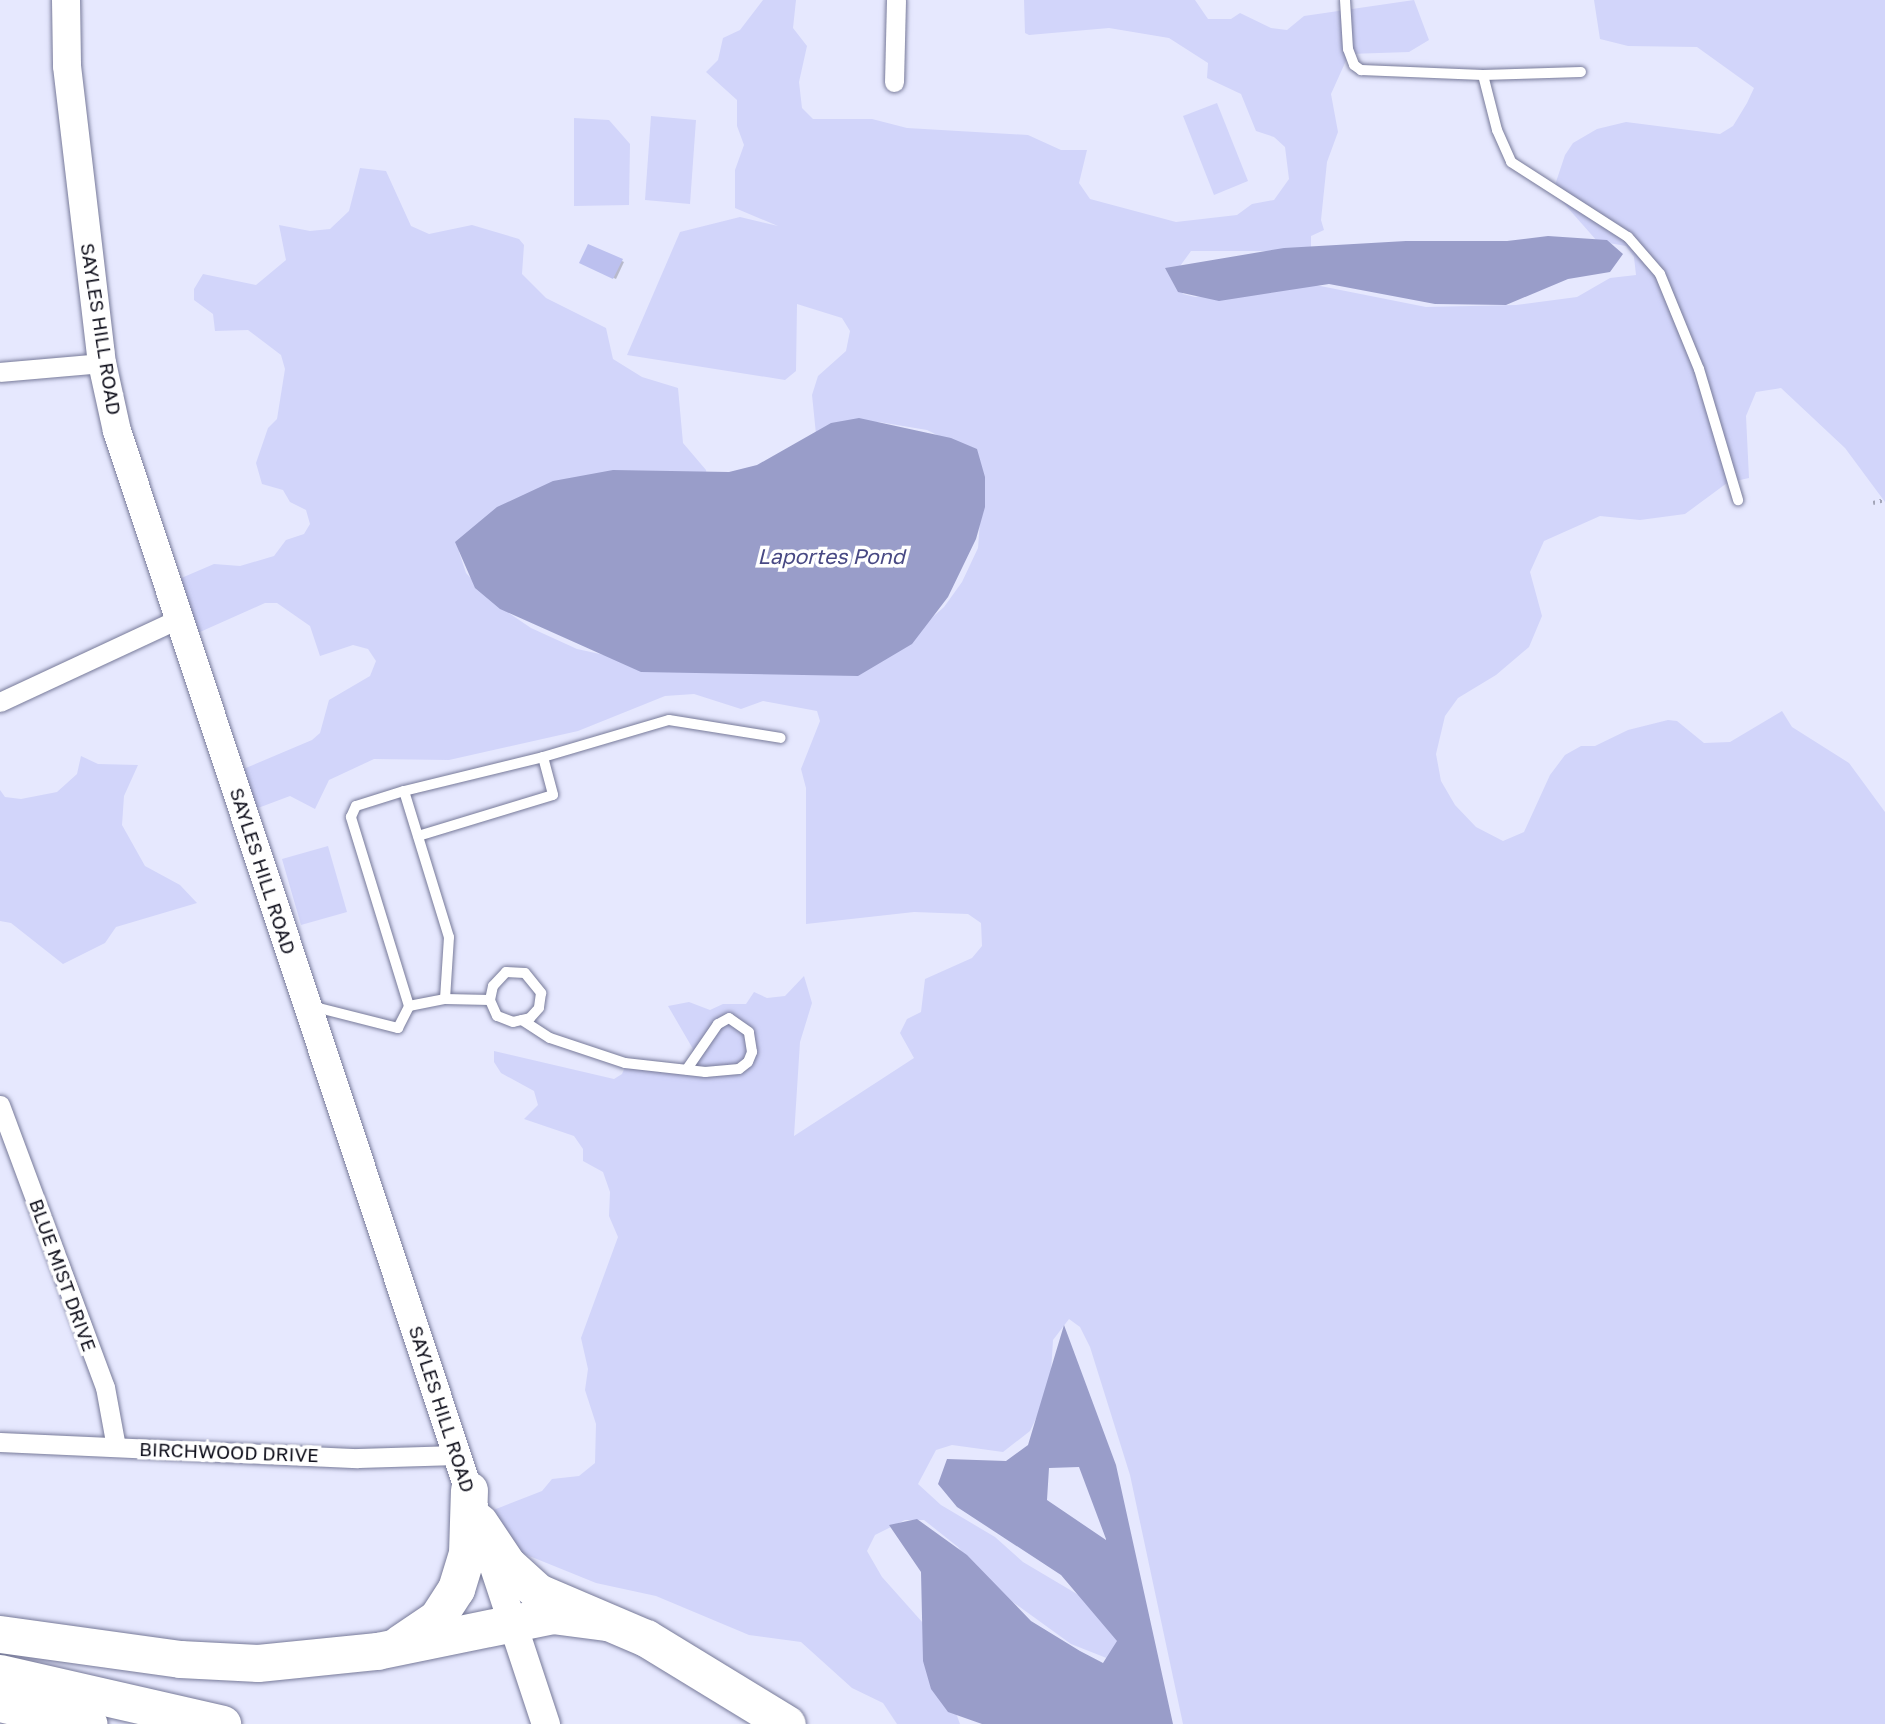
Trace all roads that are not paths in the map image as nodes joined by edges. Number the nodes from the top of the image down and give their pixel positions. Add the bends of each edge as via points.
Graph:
1 (66, 0) edge
2 (896, 0) edge
3 (1345, 0) edge
4 (1581, 72) dead end
5 (1483, 75) junction
6 (894, 82) dead end
7 (102, 363) junction
8 (0, 372) edge
9 (1738, 500) dead end
10 (180, 618) junction
11 (0, 702) edge
12 (781, 738) dead end
13 (543, 757) junction
14 (404, 791) junction
15 (418, 836) junction
16 (446, 999) junction
17 (489, 1000) junction
18 (308, 1005) junction
19 (409, 1006) junction
20 (522, 1020) junction
21 (687, 1069) junction
22 (0, 1105) edge
23 (0, 1442) edge
24 (116, 1447) junction
25 (457, 1455) junction
26 (474, 1506) junction
27 (606, 1622) junction
28 (513, 1626) junction
29 (0, 1634) edge
30 (377, 1651) junction
31 (0, 1673) edge
32 (0, 1703) edge
33 (89, 1724) edge
34 (222, 1724) edge
35 (546, 1724) edge
36 (786, 1724) edge

1 - 7 main road, SAYLES HILL ROAD via 67,66
2 - 6 street
3 - 5 lane via 1348,49 1361,70
4 - 5 lane
5 - 9 lane via 1497,130 1511,162 1628,237 1660,274 1699,369
7 - 8 street
7 - 10 main road, SAYLES HILL ROAD via 117,431
10 - 11 street
10 - 18 main road, SAYLES HILL ROAD
12 - 13 lane via 669,720
13 - 14 lane
13 - 15 lane via 553,795
14 - 15 lane
14 - 19 lane via 356,806 351,817
15 - 16 lane via 449,937
16 - 17 lane
16 - 19 lane
17 - 20 lane via 497,1016 513,1023
17 - 20 lane via 493,986 506,972 525,973 541,993 539,1007
18 - 19 lane via 398,1028
18 - 25 main road, SAYLES HILL ROAD
20 - 21 lane via 550,1038 625,1063
21 - 21 lane via 739,1069 752,1052 749,1032 729,1018 718,1024
22 - 24 street, BLUE MIST DRIVE via 105,1387
23 - 24 street, BIRCHWOOD DRIVE
24 - 25 street, BIRCHWOOD DRIVE via 358,1458
25 - 26 main road, SAYLES HILL ROAD
26 - 27 highway via 527,1585 563,1607
26 - 28 main road, SAYLES HILL ROAD
26 - 30 highway via 467,1553 451,1599 418,1634
27 - 28 highway via 565,1615
27 - 36 highway via 663,1647
28 - 30 highway
28 - 35 main road, SAYLES HILL ROAD
29 - 30 highway via 233,1662 305,1661
31 - 34 highway
32 - 33 highway

